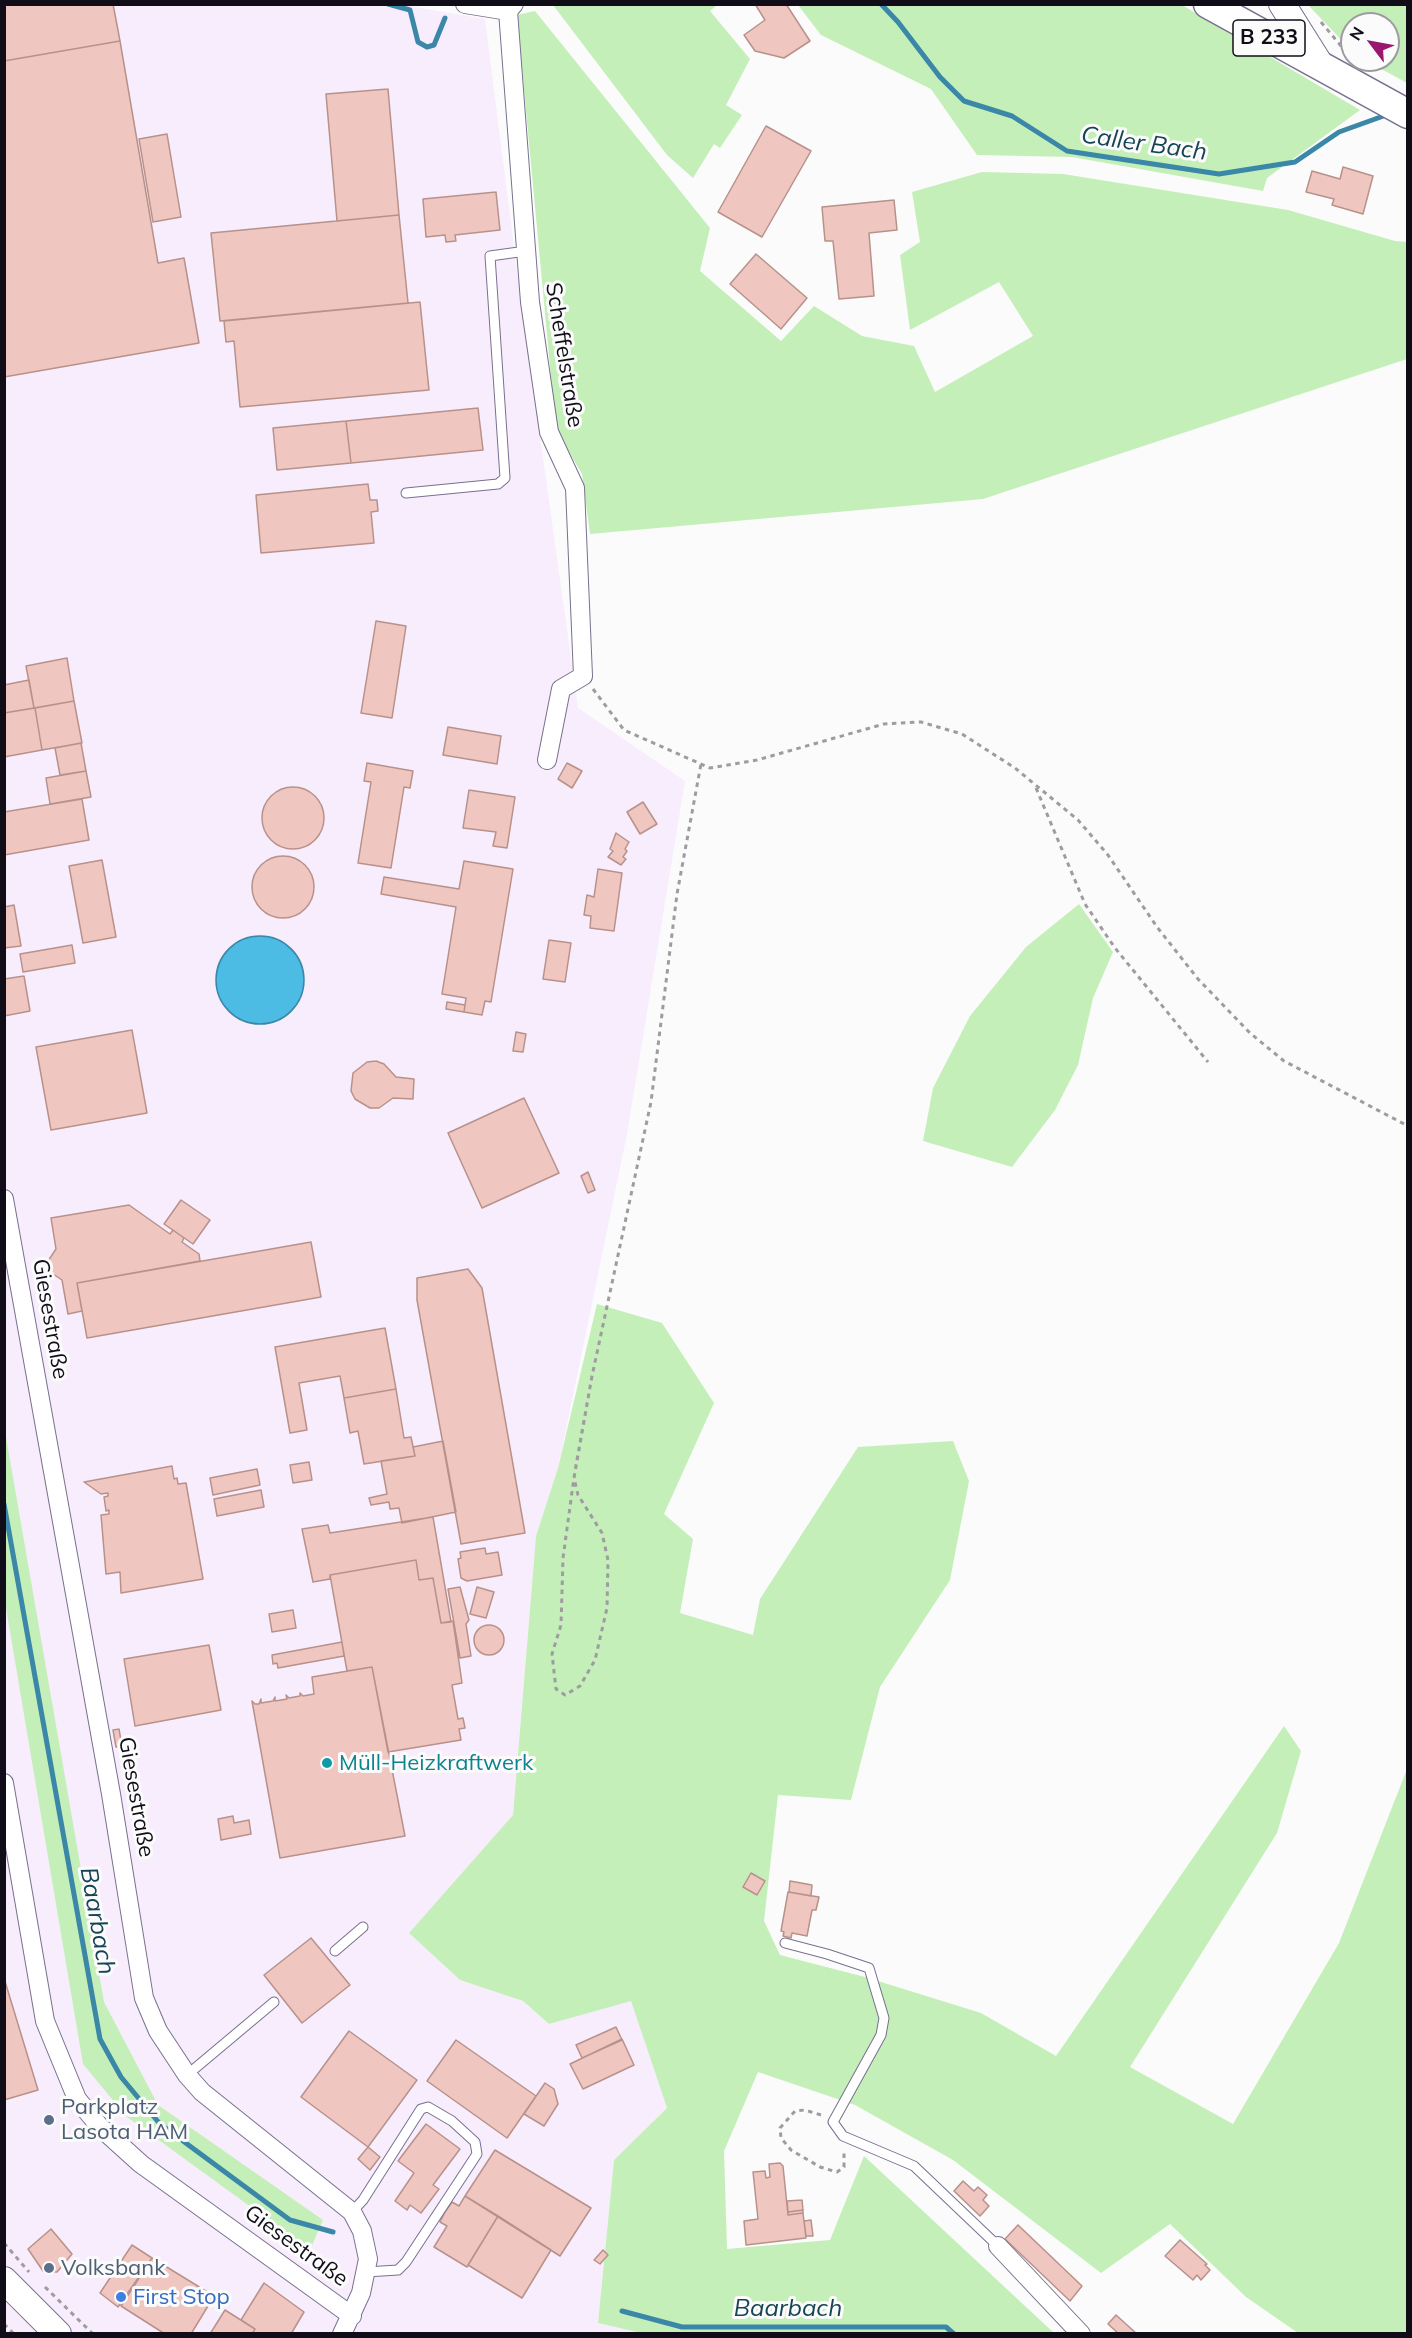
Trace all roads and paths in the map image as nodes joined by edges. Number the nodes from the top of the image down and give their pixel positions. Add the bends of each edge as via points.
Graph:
1 (465, 4) edge
2 (1282, 4) edge
3 (1215, 6) edge
4 (511, 8) edge
5 (1314, 14) dead end
6 (1340, 45) edge
7 (1322, 66) junction
8 (1407, 114) edge
9 (526, 251) junction
10 (405, 493) dead end
11 (583, 676) junction
12 (547, 760) dead end
13 (701, 764) junction
14 (1035, 786) junction
15 (1208, 1062) dead end
16 (1407, 1126) edge
17 (4, 1199) edge
18 (574, 1478) junction
19 (4, 1783) edge
20 (363, 1927) dead end
21 (785, 1943) dead end
22 (335, 1951) dead end
23 (274, 2002) dead end
24 (187, 2075) junction
25 (833, 2122) junction
26 (843, 2136) junction
27 (352, 2212) junction
28 (4, 2243) edge
29 (998, 2246) joint
30 (366, 2272) junction
31 (33, 2275) dead end
32 (4, 2280) edge
33 (40, 2283) dead end
34 (352, 2316) junction
35 (4, 2324) edge
36 (14, 2334) edge
37 (58, 2334) edge
38 (93, 2334) edge
39 (342, 2334) edge
40 (1081, 2334) edge

1 - 4 street, Scheffelstraße
2 - 7 main road
3 - 7 main road, B 233
4 - 9 street, Scheffelstraße
5 - 6 path
7 - 8 main road, B 233
9 - 10 lane via 490,256 505,478 498,484
9 - 11 street, Scheffelstraße via 549,432 575,488
11 - 12 street via 561,689
11 - 13 path via 624,730
13 - 14 path via 710,768 757,760 884,724 921,722 962,734 1015,768
13 - 18 path via 676,894 651,1102
14 - 15 path via 1085,904 1115,948
14 - 16 path via 1078,820 1198,979 1250,1033 1284,1061
17 - 24 street, Giesestraße via 144,1998 158,2031
18 - 18 path via 563,1558 561,1625 552,1654 556,1689 565,1695 580,1686 595,1660 607,1608 608,1560 602,1533 578,1494
19 - 34 street, Giesestraße via 45,2021 77,2099 100,2127 141,2164
20 - 22 lane
21 - 25 lane via 870,1968 884,2018 881,2035
23 - 24 lane
24 - 27 street, Giesestraße via 202,2092
25 - 26 lane
25 - 26 path via 817,2112 795,2111 780,2128 781,2138 791,2150 837,2172 844,2167
26 - 29 lane via 914,2166
27 - 30 street, Giesestraße via 362,2231 368,2259
27 - 30 lane via 421,2109 428,2107 475,2142 477,2154 406,2262 398,2270
28 - 31 path
29 - 40 street
30 - 34 street, Giesestraße
32 - 37 main road
33 - 38 path
34 - 39 street, Giesestraße
35 - 36 path

